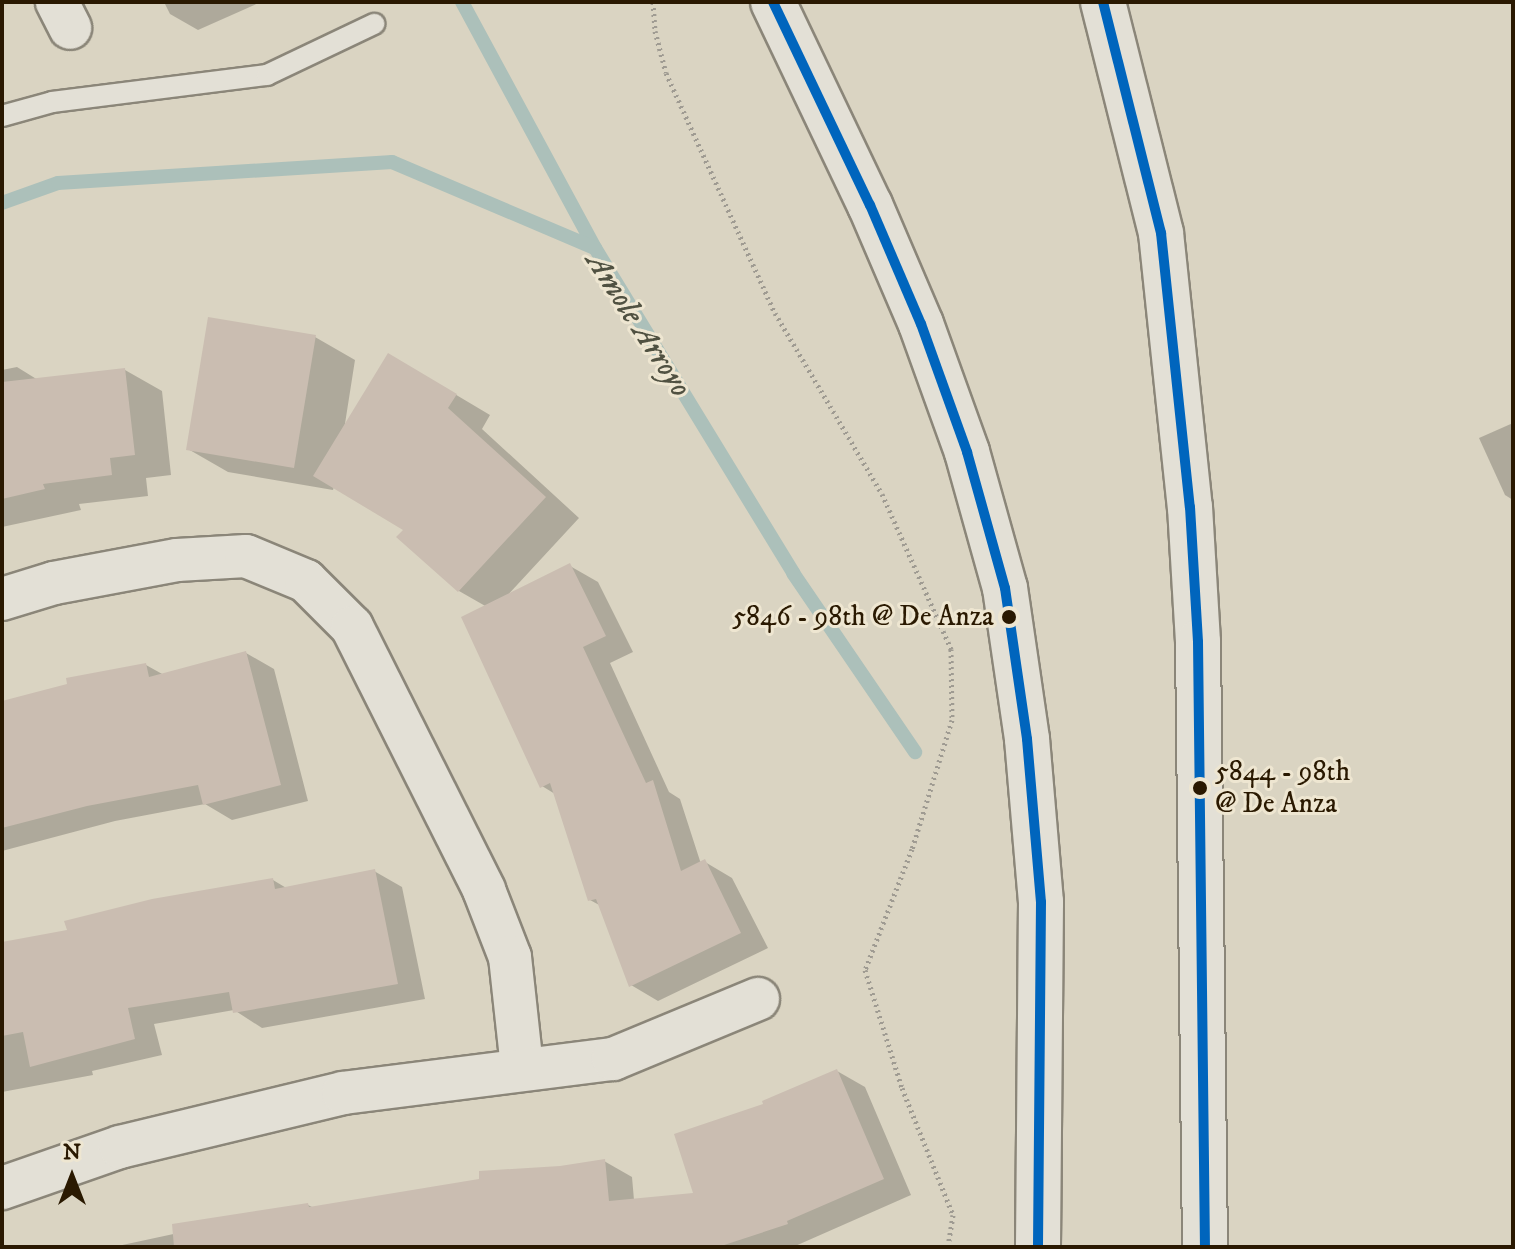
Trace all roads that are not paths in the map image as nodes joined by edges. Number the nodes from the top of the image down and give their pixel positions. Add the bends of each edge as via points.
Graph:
1 (773, 2) edge
2 (1103, 2) edge
3 (374, 24) dead end
4 (2, 116) edge
5 (2, 599) edge
6 (758, 999) dead end
7 (522, 1068) junction
8 (2, 1188) edge
9 (1038, 1247) edge
10 (1205, 1247) edge

1 - 9 main road via 921,324 967,452 1005,588 1027,739 1041,902
2 - 10 main road via 1161,233 1190,507 1198,642
3 - 4 lane via 267,75 52,102
5 - 7 street via 54,583 177,560 246,556 306,581 352,627 489,903 510,957
6 - 7 street via 613,1059
7 - 8 street via 343,1093 120,1147

